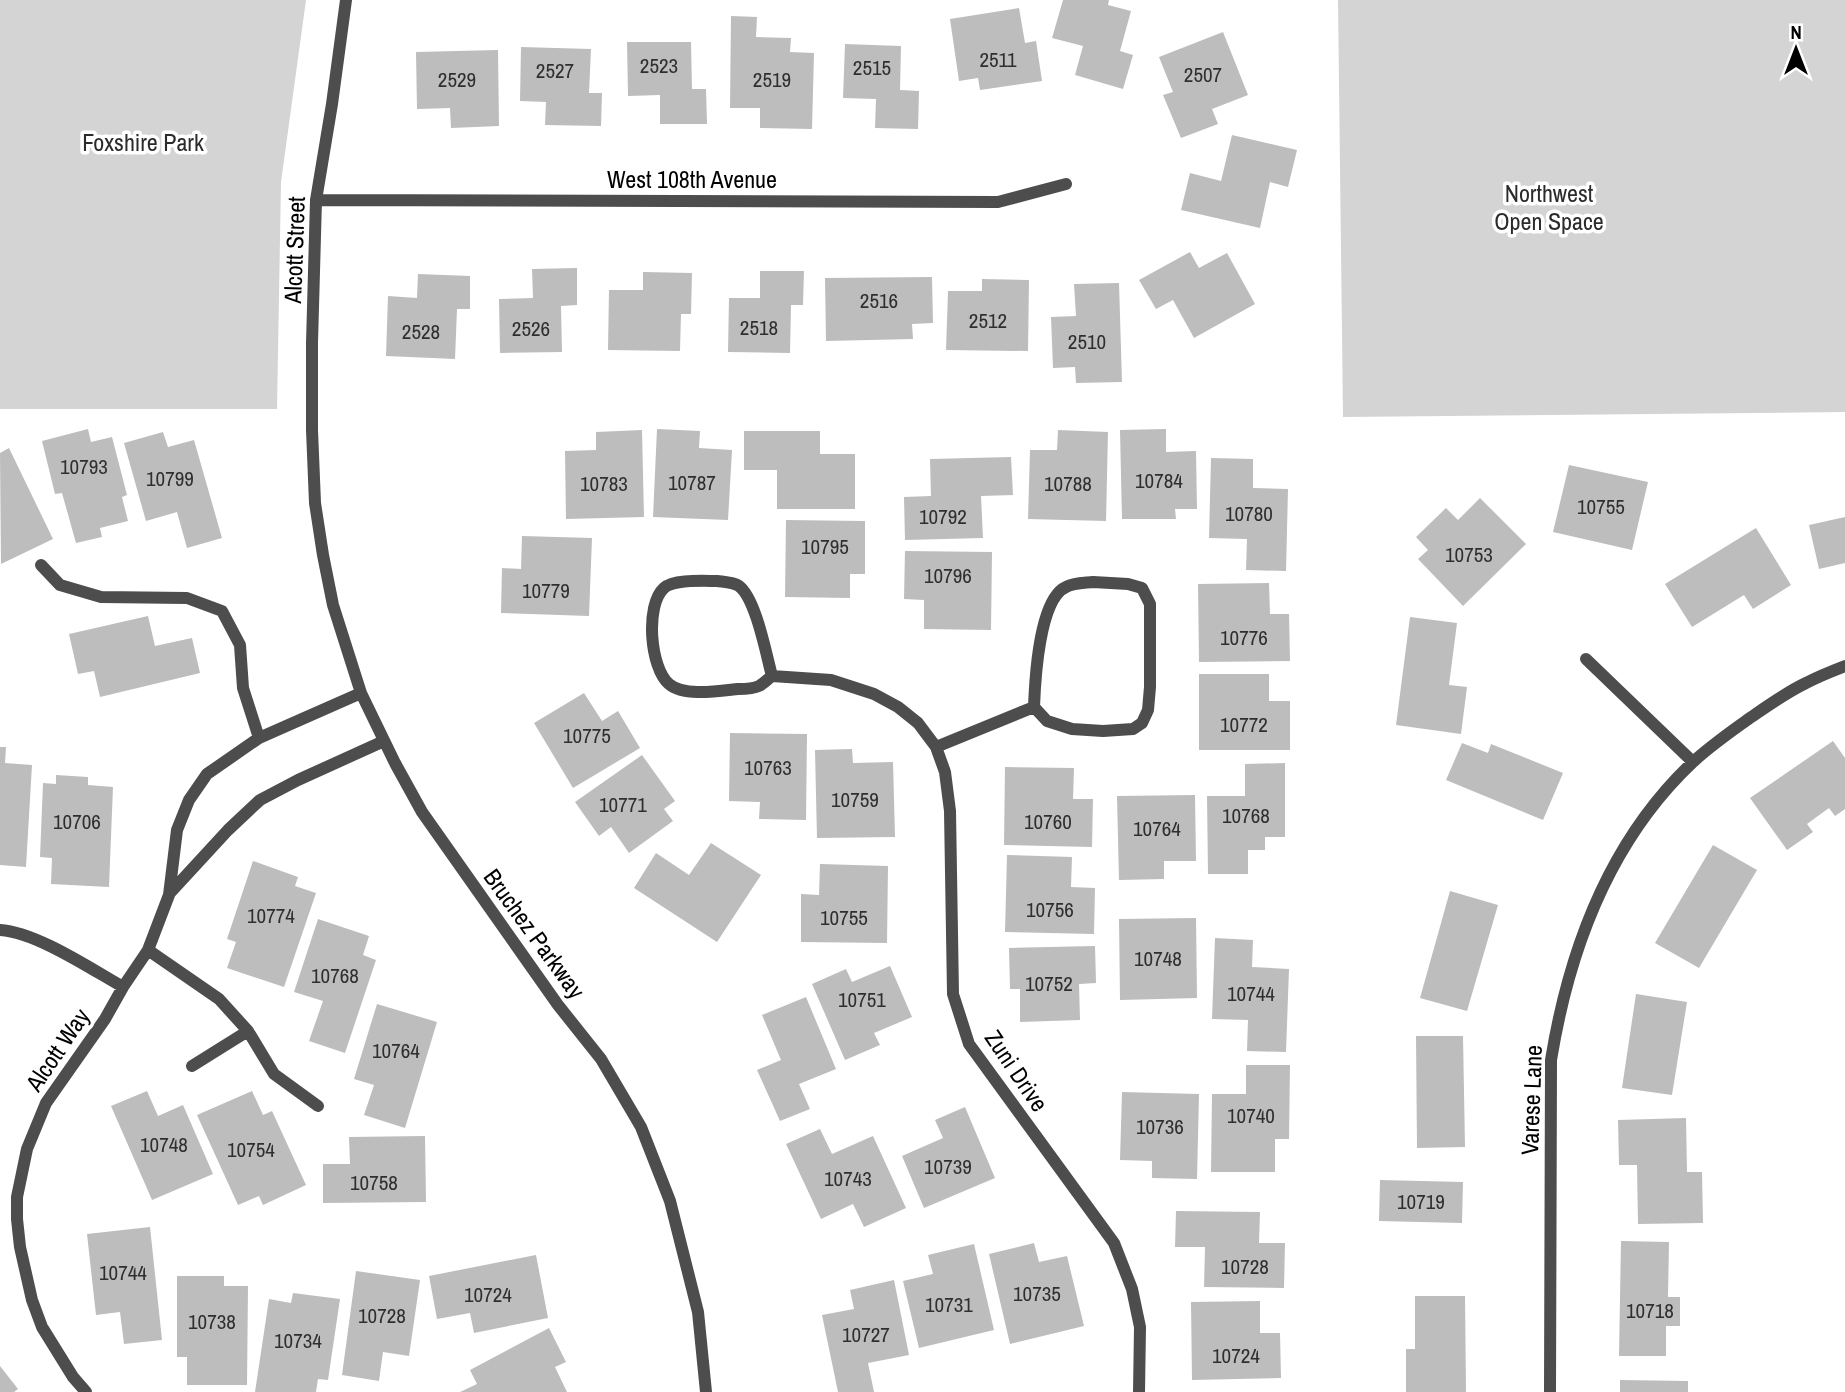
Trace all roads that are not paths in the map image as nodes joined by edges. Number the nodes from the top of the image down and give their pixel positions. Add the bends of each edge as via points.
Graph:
1 (346, 0) edge
2 (1066, 184) dead end
3 (316, 200) junction
4 (315, 503) joint
5 (41, 565) dead end
6 (1586, 659) dead end
7 (1845, 666) edge
8 (772, 676) junction
9 (361, 693) junction
10 (1034, 707) junction
11 (259, 738) junction
12 (384, 741) junction
13 (936, 747) junction
14 (1693, 762) junction
15 (169, 895) junction
16 (0, 930) edge
17 (148, 950) junction
18 (123, 987) junction
19 (248, 1031) junction
20 (192, 1066) dead end
21 (318, 1106) dead end
22 (86, 1392) edge
23 (706, 1392) edge
24 (1139, 1392) edge
25 (1550, 1392) edge

1 - 3 street, Alcott Street
2 - 3 street, West 108th Avenue via 998,202
3 - 4 street, Alcott Street via 312,343
4 - 9 street, Bruchez Parkway via 333,605
5 - 11 street via 60,585 101,597 187,598 222,611 240,645 243,688
6 - 14 street
7 - 14 street, Varese Lane via 1804,683 1766,707
8 - 8 street, Zuni Drive via 757,687 701,692 671,686 657,665 653,647 653,614 664,588 674,582 717,581 739,586 752,603
8 - 13 street, Zuni Drive via 831,680 874,694 918,723
9 - 11 street, Alcott Way
9 - 12 street, Bruchez Parkway
10 - 10 street via 1040,645 1056,595 1066,586 1093,582 1142,588 1150,604 1150,687 1142,723 1133,729 1072,729 1046,721
10 - 13 street
11 - 15 street, Alcott Way via 207,774 189,800 177,830
12 - 15 street, Alcott Way via 260,800
12 - 23 street, Bruchez Parkway via 422,812 601,1059 641,1127 670,1201 698,1312
13 - 24 street, Zuni Drive via 950,811 953,994 969,1044 1114,1243 1132,1289 1140,1327
14 - 25 street, Varese Lane via 1640,823 1597,897 1557,1022 1551,1060
15 - 17 street, Alcott Way
16 - 18 street via 49,946
17 - 18 street, Alcott Way
17 - 19 street via 219,999
18 - 22 street, Alcott Way via 46,1103 27,1149 17,1197 20,1247 32,1300 42,1327
19 - 20 street
19 - 21 street via 274,1074

